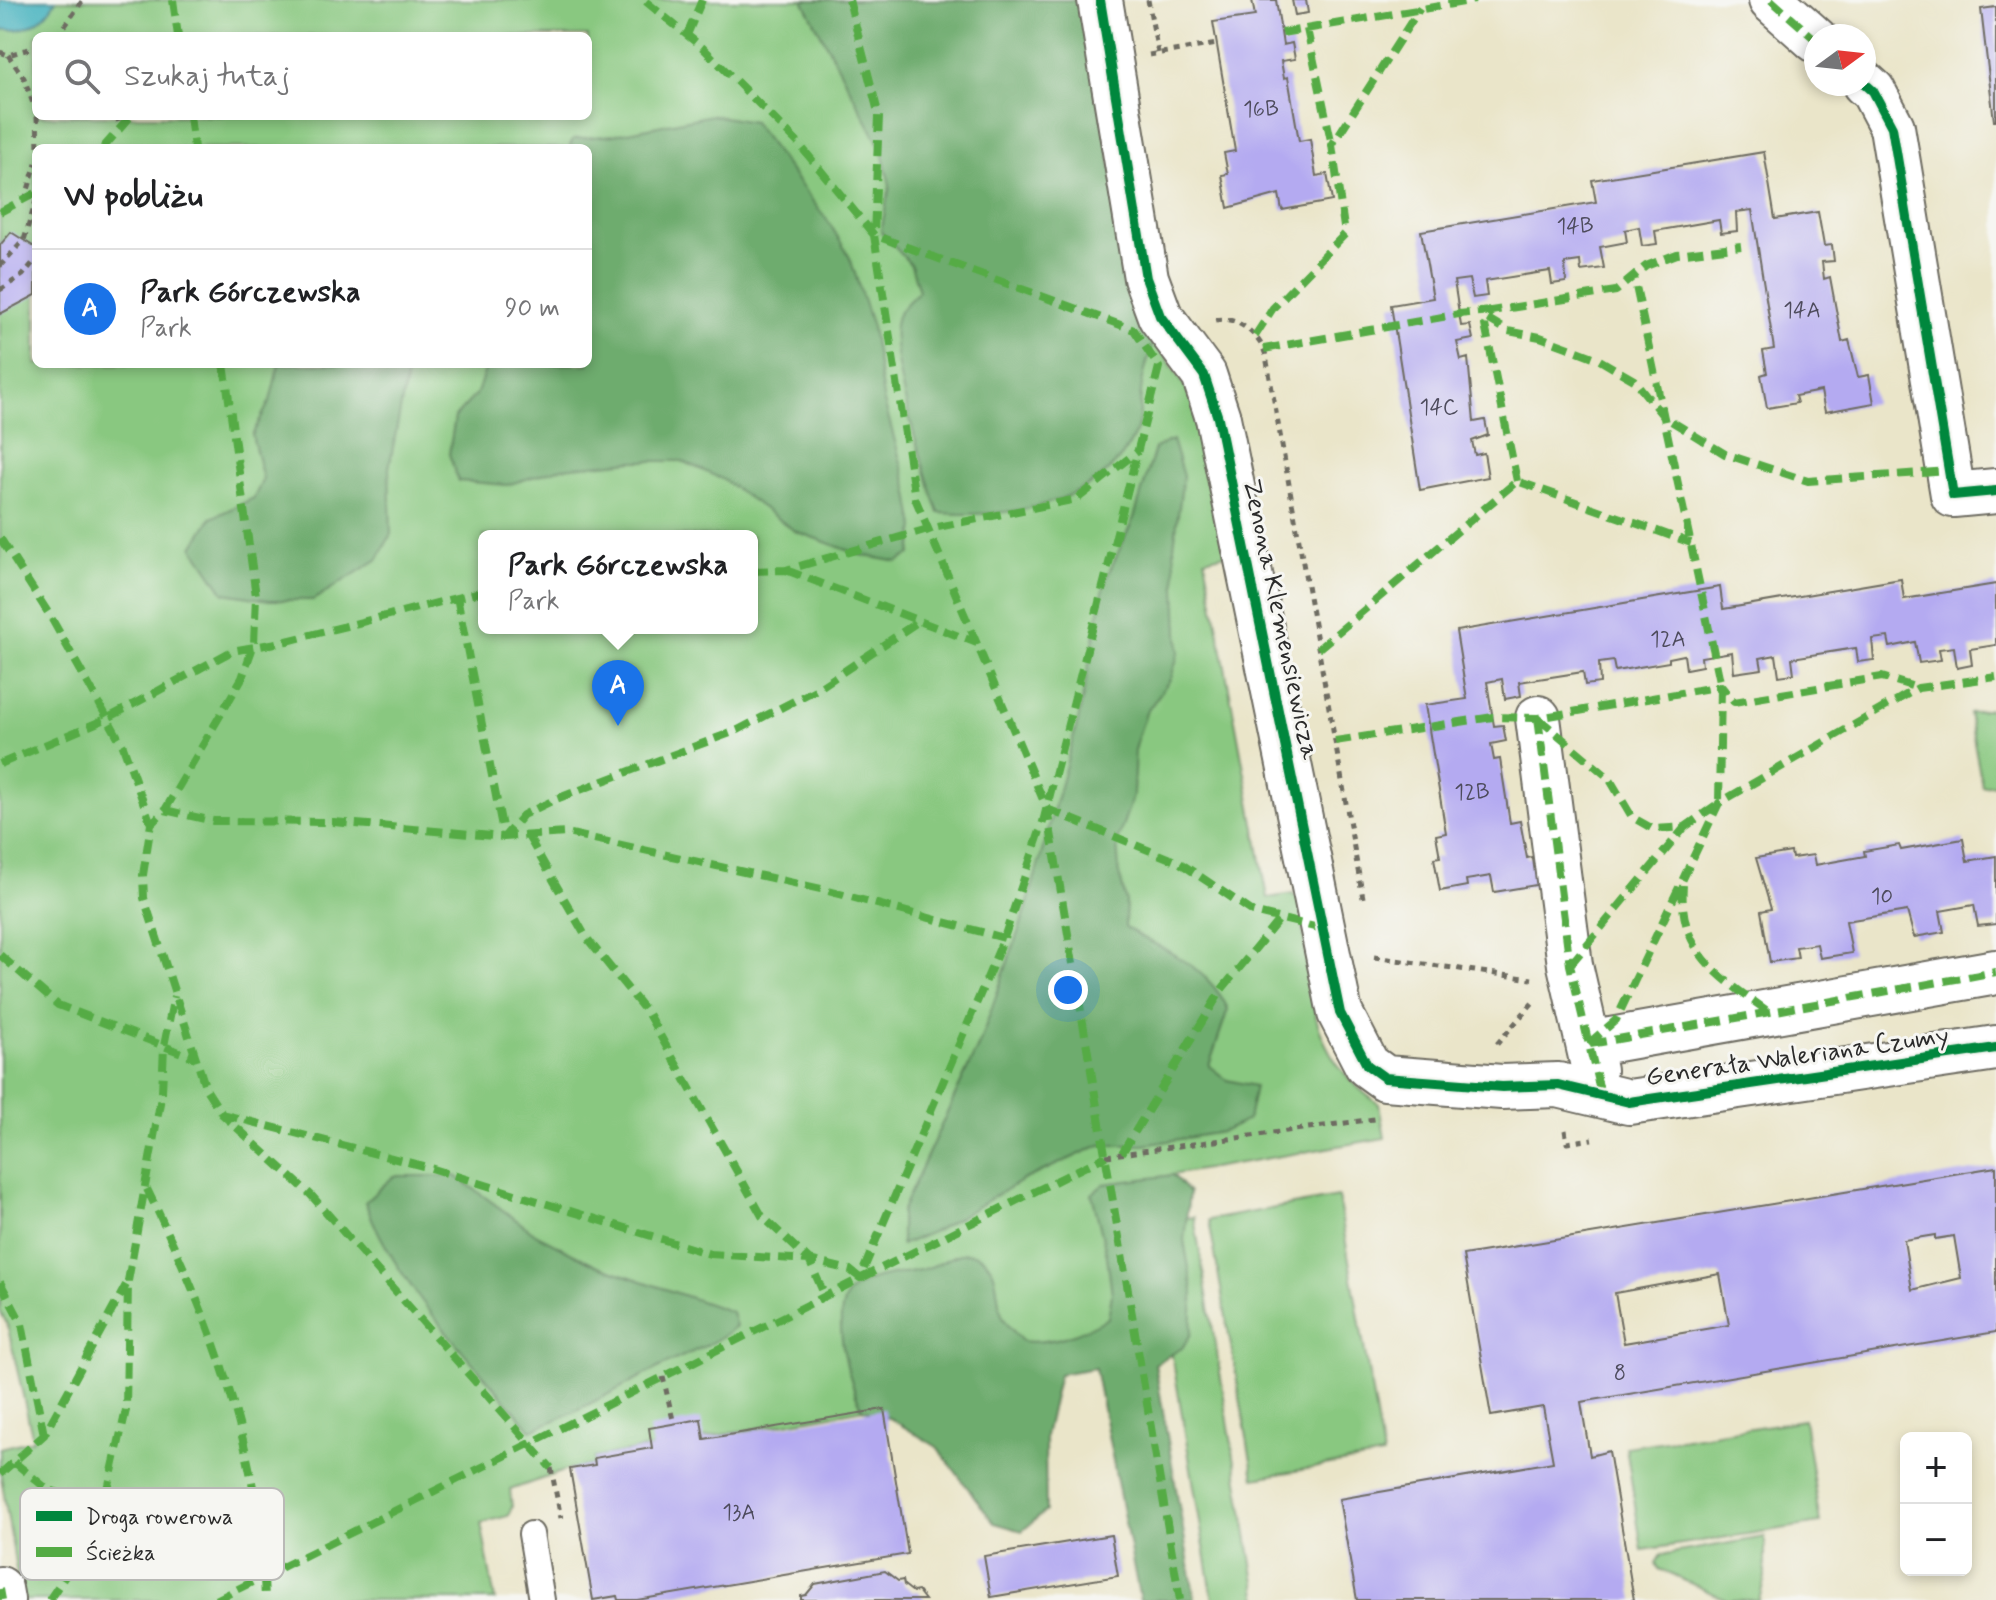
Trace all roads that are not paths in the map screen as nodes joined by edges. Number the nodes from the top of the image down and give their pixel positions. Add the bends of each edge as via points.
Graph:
1 (1100, 0) edge
2 (1771, 0) edge
3 (1804, 29) edge
4 (1876, 96) edge
5 (1996, 491) edge
6 (1538, 718) dead end
7 (1996, 972) edge
8 (1588, 1044) junction
9 (1996, 1048) edge
10 (1558, 1085) joint
11 (1601, 1095) junction
12 (531, 1534) dead end
13 (0, 1589) edge
14 (2, 1600) edge
15 (542, 1600) edge

1 - 10 street, Zenona Klemensiewicza via 1146,278 1160,316 1204,375 1218,418 1340,1013 1367,1065 1385,1078 1502,1087
2 - 3 street
4 - 5 street via 1892,127 1953,495
6 - 8 street via 1562,979
7 - 8 street
8 - 11 street
9 - 11 street, Generała Waleriana Czumy via 1629,1102
10 - 11 street, Generała Waleriana Czumy
12 - 15 lane
13 - 14 street

